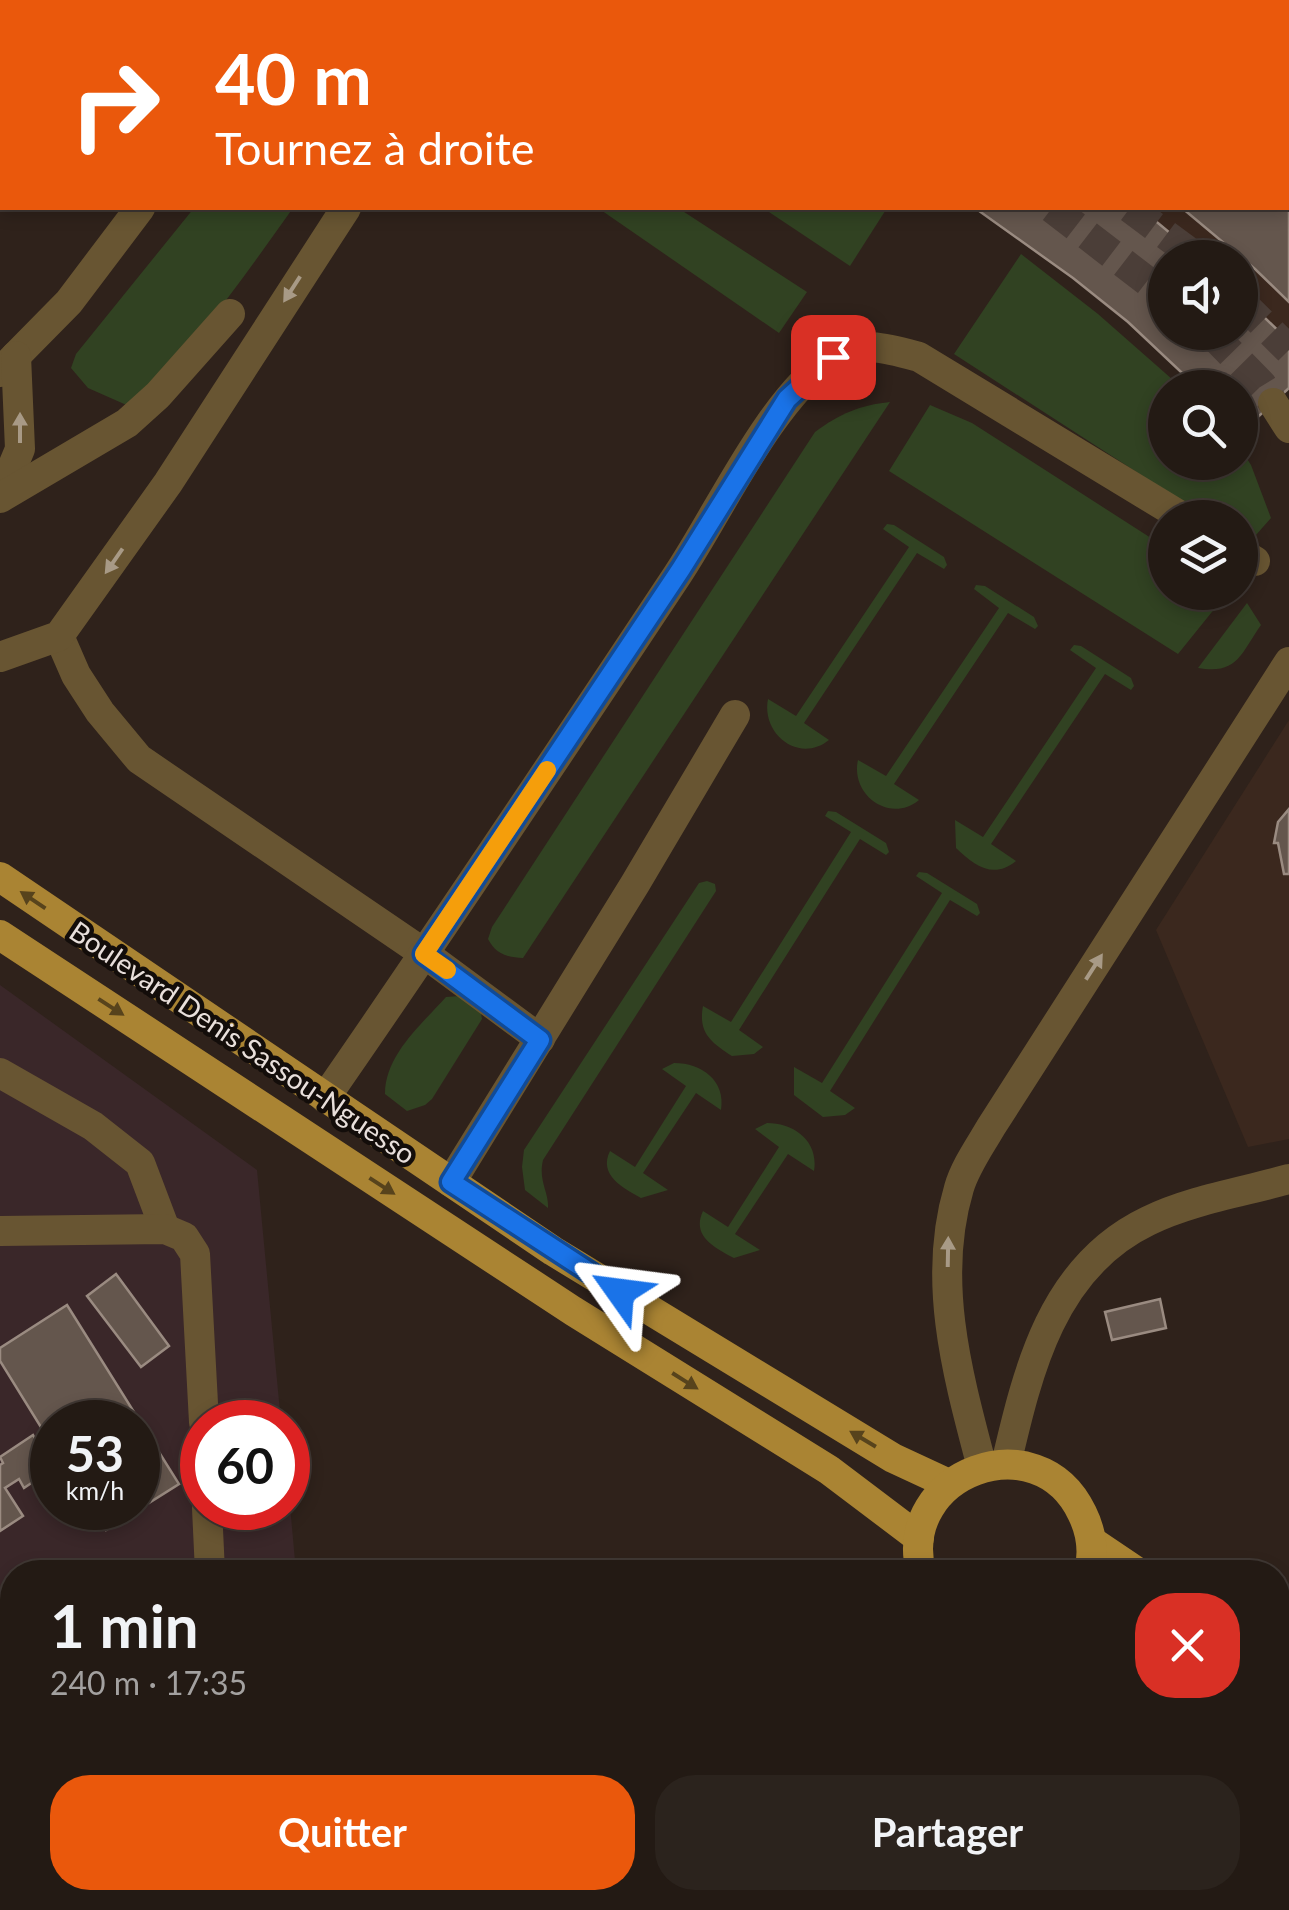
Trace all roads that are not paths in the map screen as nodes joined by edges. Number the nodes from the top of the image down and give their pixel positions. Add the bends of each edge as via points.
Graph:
1 (138, 210) edge
2 (345, 210) edge
3 (230, 314) dead end
4 (8, 364) edge
5 (0, 497) edge
6 (1154, 500) edge
7 (59, 636) junction
8 (0, 656) edge
9 (1289, 662) edge
10 (735, 716) dead end
11 (0, 877) edge
12 (0, 935) edge
13 (424, 954) junction
14 (540, 1040) junction
15 (0, 1073) edge
16 (325, 1098) junction
17 (1289, 1179) edge
18 (451, 1182) junction
19 (166, 1229) junction
20 (0, 1230) edge
21 (203, 1400) edge
22 (994, 1466) junction
23 (949, 1484) junction
24 (209, 1530) edge
25 (919, 1538) junction
26 (1091, 1541) junction
27 (210, 1560) edge
28 (920, 1560) edge
29 (1089, 1560) edge
30 (1119, 1560) edge

1 - 4 street via 68,302
2 -> 7 street via 168,483
3 - 5 street via 127,423
5 -> 4 street via 20,449
6 - 13 street via 919,357 856,347 833,357 787,399
7 - 8 street
7 - 13 street via 100,712 139,758
22 -> 9 street via 953,1349 947,1239 960,1184
10 - 14 street
16 -> 11 main road, Boulevard Denis Sassou-Nguesso
12 -> 25 main road, Boulevard Denis Sassou-Nguesso via 573,1311 829,1470
13 - 14 street
13 - 16 street
14 - 18 street
15 - 19 street via 93,1126 140,1163
16 - 18 main road, Boulevard Denis Sassou-Nguesso
17 - 22 street via 1149,1220 1094,1260 1048,1322
23 -> 18 main road, Boulevard Denis Sassou-Nguesso via 893,1458
19 - 20 street
19 - 21 street via 184,1237 195,1254
22 - 23 main road
22 - 26 main road via 1040,1472 1069,1492
23 - 25 main road
24 - 27 street
25 - 28 main road
26 - 29 main road
26 - 30 main road

